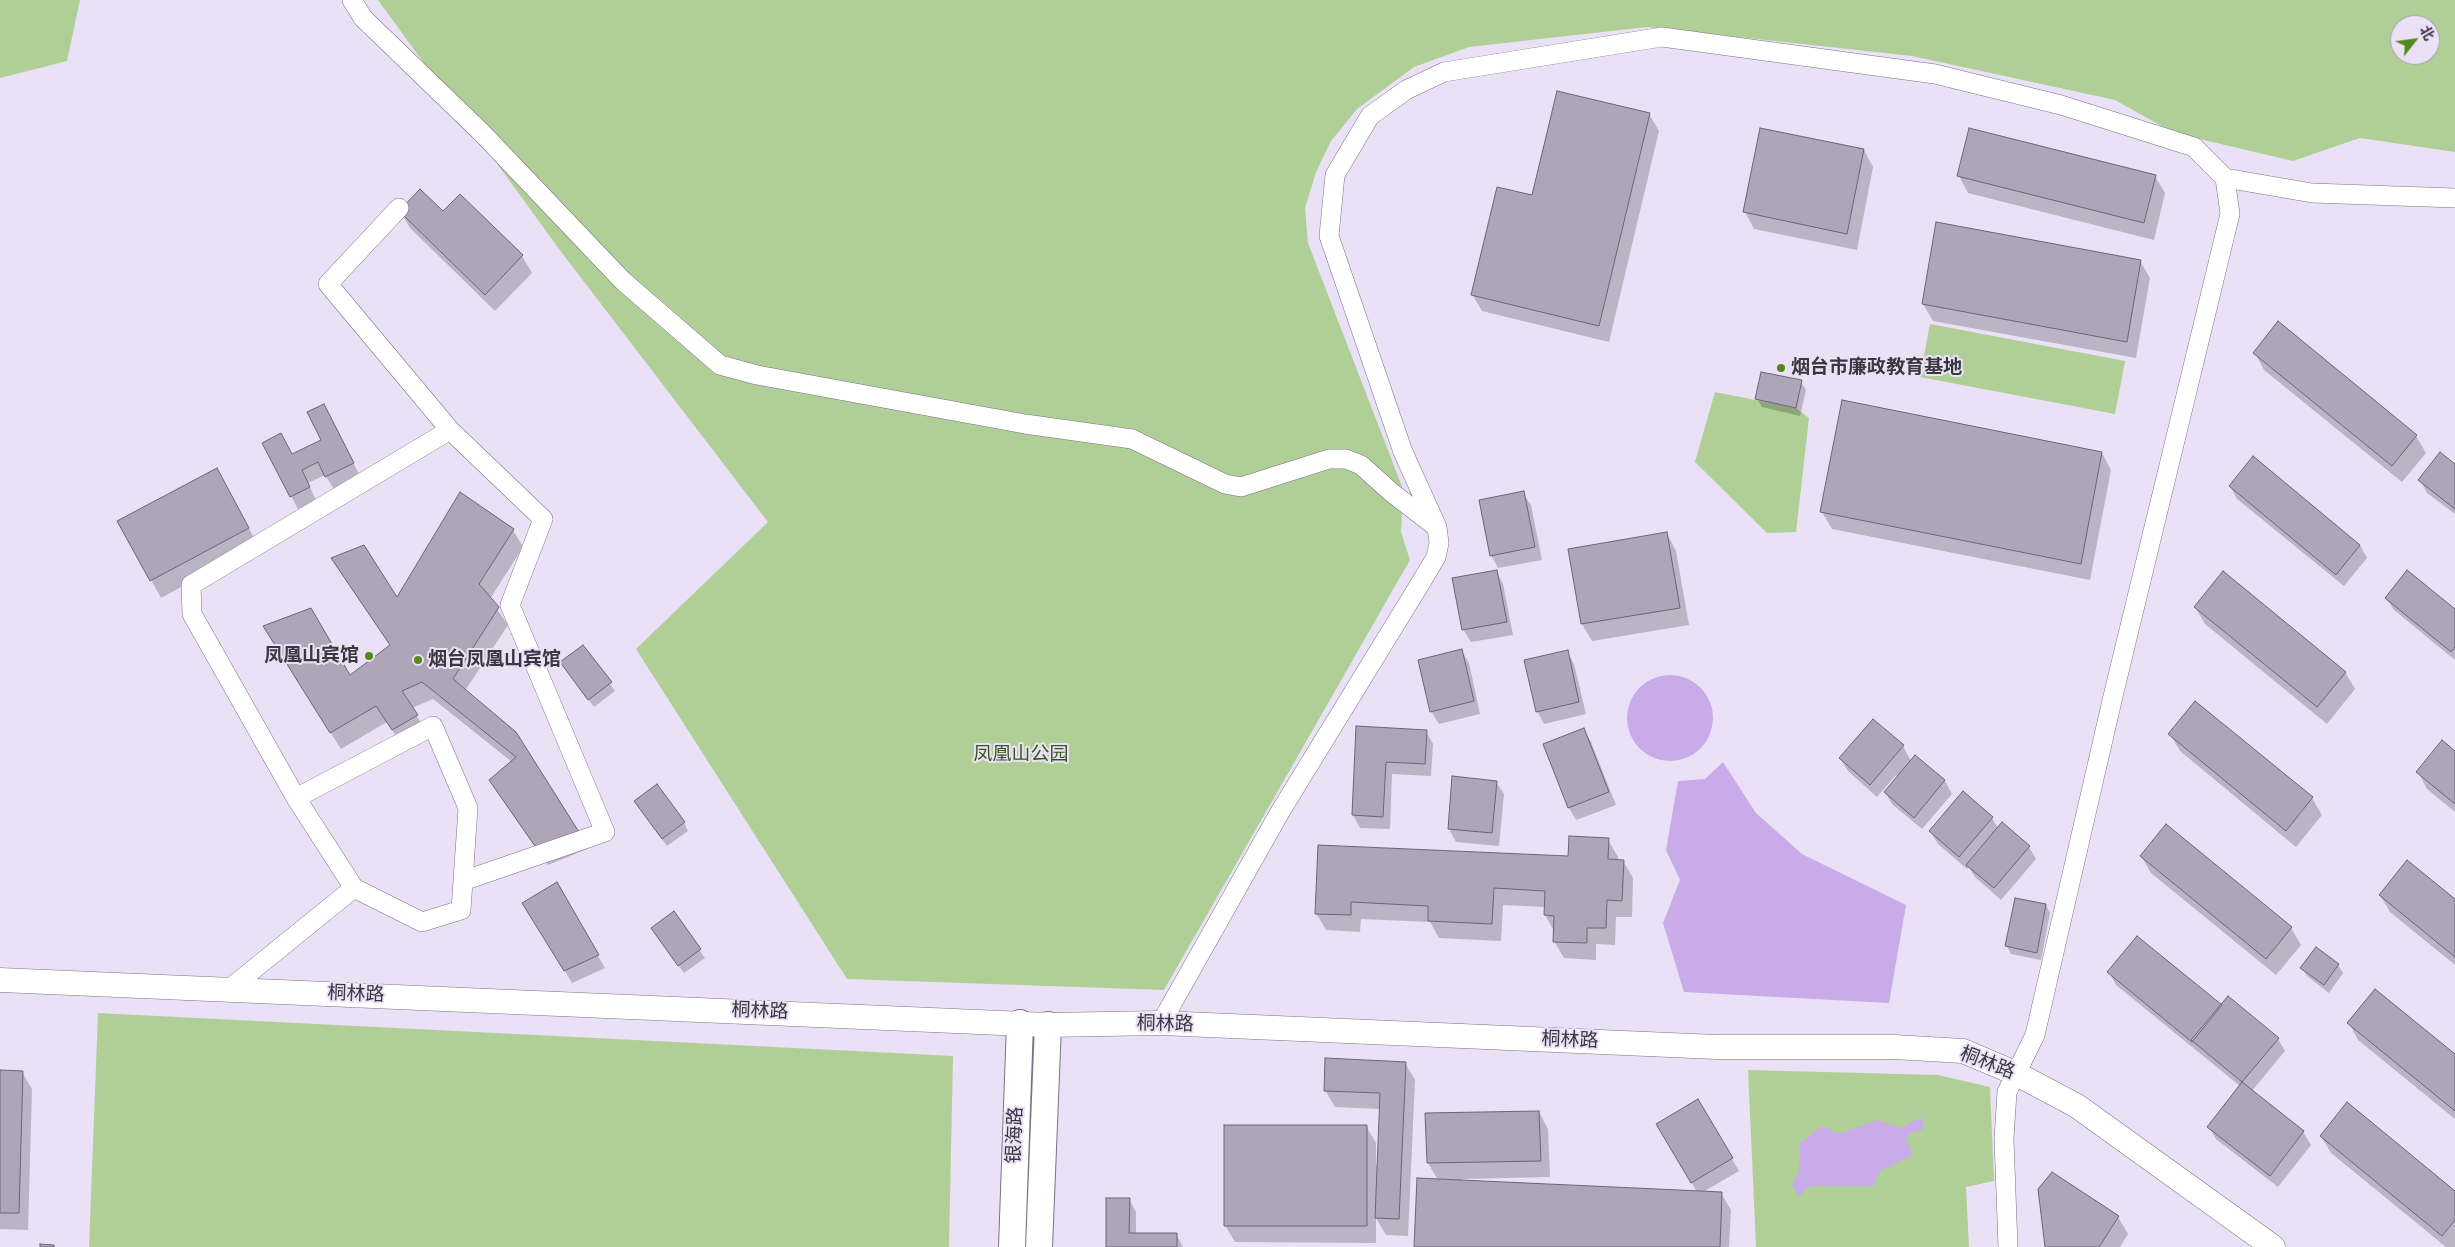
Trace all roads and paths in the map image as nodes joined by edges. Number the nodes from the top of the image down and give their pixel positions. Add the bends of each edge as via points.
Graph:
1 (352, 0) edge
2 (2224, 178) junction
3 (2455, 198) edge
4 (399, 208) dead end
5 (450, 430) junction
6 (1437, 527) junction
7 (296, 798) junction
8 (463, 881) junction
9 (354, 888) junction
10 (0, 980) edge
11 (228, 990) junction
12 (1020, 1023) junction
13 (1161, 1023) junction
14 (1048, 1025) junction
15 (2015, 1073) junction
16 (1012, 1247) edge
17 (1039, 1247) edge
18 (2008, 1247) edge
19 (2272, 1247) edge

1 - 6 street via 363,18 482,133 623,281 720,364 757,375 929,407 1132,439 1225,484 1241,487 1329,459 1346,459 1362,465 1390,492
2 - 3 street via 2312,193
2 - 6 street via 2194,147 2061,105 1935,74 1662,36 1444,72 1406,90 1370,116 1335,175 1329,236 1403,452
2 - 15 street via 2230,214 2228,224 2116,683 2035,1035
4 - 5 street via 328,284
5 - 7 street via 191,586 192,614
5 - 8 street via 543,519 510,605 605,832
6 - 13 street via 1439,543 1436,557 1280,812
7 - 8 street via 433,726 468,808
7 - 9 street
8 - 9 street via 461,910 422,922
9 - 11 street
10 - 11 street, 桐林路
11 - 12 street, 桐林路
12 - 14 street, 桐林路
12 - 16 main road, 银海路
13 - 14 street, 桐林路
13 - 15 street, 桐林路 via 1716,1047 1963,1051
14 - 17 main road, 银海路
15 - 18 street via 2006,1092 2004,1138
15 - 19 street, 桐林路 via 2076,1106

